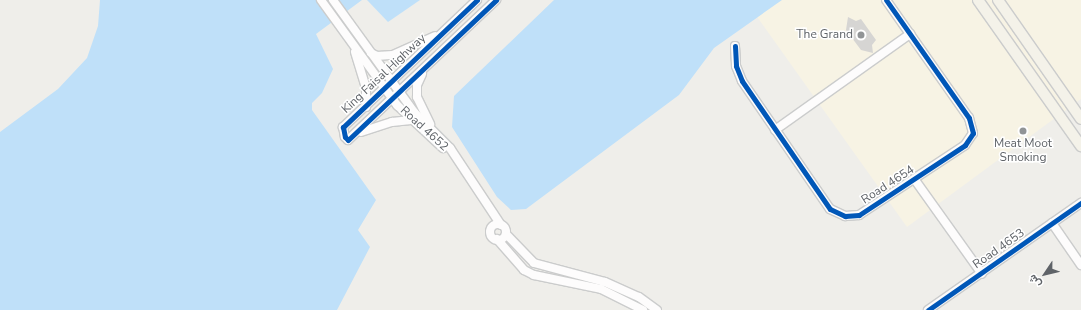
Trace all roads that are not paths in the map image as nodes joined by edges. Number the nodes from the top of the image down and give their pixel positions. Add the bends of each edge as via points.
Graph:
1 (321, 0) edge
2 (333, 0) edge
3 (477, 0) edge
4 (496, 0) edge
5 (886, 0) edge
6 (978, 0) edge
7 (998, 0) edge
8 (445, 31) junction
9 (910, 34) junction
10 (351, 42) junction
11 (735, 46) dead end
12 (370, 52) junction
13 (430, 64) junction
14 (392, 81) junction
15 (385, 88) junction
16 (399, 92) junction
17 (393, 98) junction
18 (366, 107) junction
19 (1081, 119) edge
20 (411, 120) junction
21 (775, 130) junction
22 (437, 135) junction
23 (353, 136) junction
24 (1081, 146) edge
25 (457, 160) junction
26 (915, 180) junction
27 (1081, 203) edge
28 (1052, 223) junction
29 (497, 226) junction
30 (506, 234) junction
31 (498, 239) junction
32 (1081, 265) edge
33 (982, 274) junction
34 (643, 310) edge
35 (657, 310) edge
36 (928, 310) edge

1 - 10 street, Road 4652
2 - 12 street, Road 4652
3 - 8 street, King Faisal Highway
4 - 13 street, King Faisal Highway
5 - 9 street, Road 4654
6 - 24 main road
7 - 19 main road
8 - 12 street via 401,52 383,56
8 - 14 street, King Faisal Highway
9 - 21 street
9 - 26 street, Road 4654 via 969,118 973,128 968,143
10 - 15 street, Road 4652
10 - 18 street via 366,87
11 - 21 street, Road 4654 via 740,76
12 - 14 street, Road 4652
13 - 16 street, King Faisal Highway
13 - 22 street via 420,77 417,98
14 - 15 street, King Faisal Highway
14 - 16 street, Road 4652
15 - 17 street, Road 4652
15 - 18 street, King Faisal Highway
16 - 17 street, King Faisal Highway
16 - 22 street, Road 4652
17 - 20 street, Road 4652
17 - 23 street, King Faisal Highway
18 - 23 street, King Faisal Highway via 342,129 348,140
20 - 23 street via 380,125
20 - 25 street, Road 4652
21 - 26 street, Road 4654 via 830,209 841,215 863,213
22 - 25 street, Road 4652
25 - 29 street, Road 4652
26 - 33 street, Road 4653
27 - 28 street, Road 4653
28 - 32 street
28 - 33 street, Road 4653
29 - 30 street
29 - 31 street via 491,234
30 - 31 street
30 - 35 street via 534,263 605,282 639,297
31 - 34 street via 524,270 534,275 601,289
33 - 36 street, Road 4653

